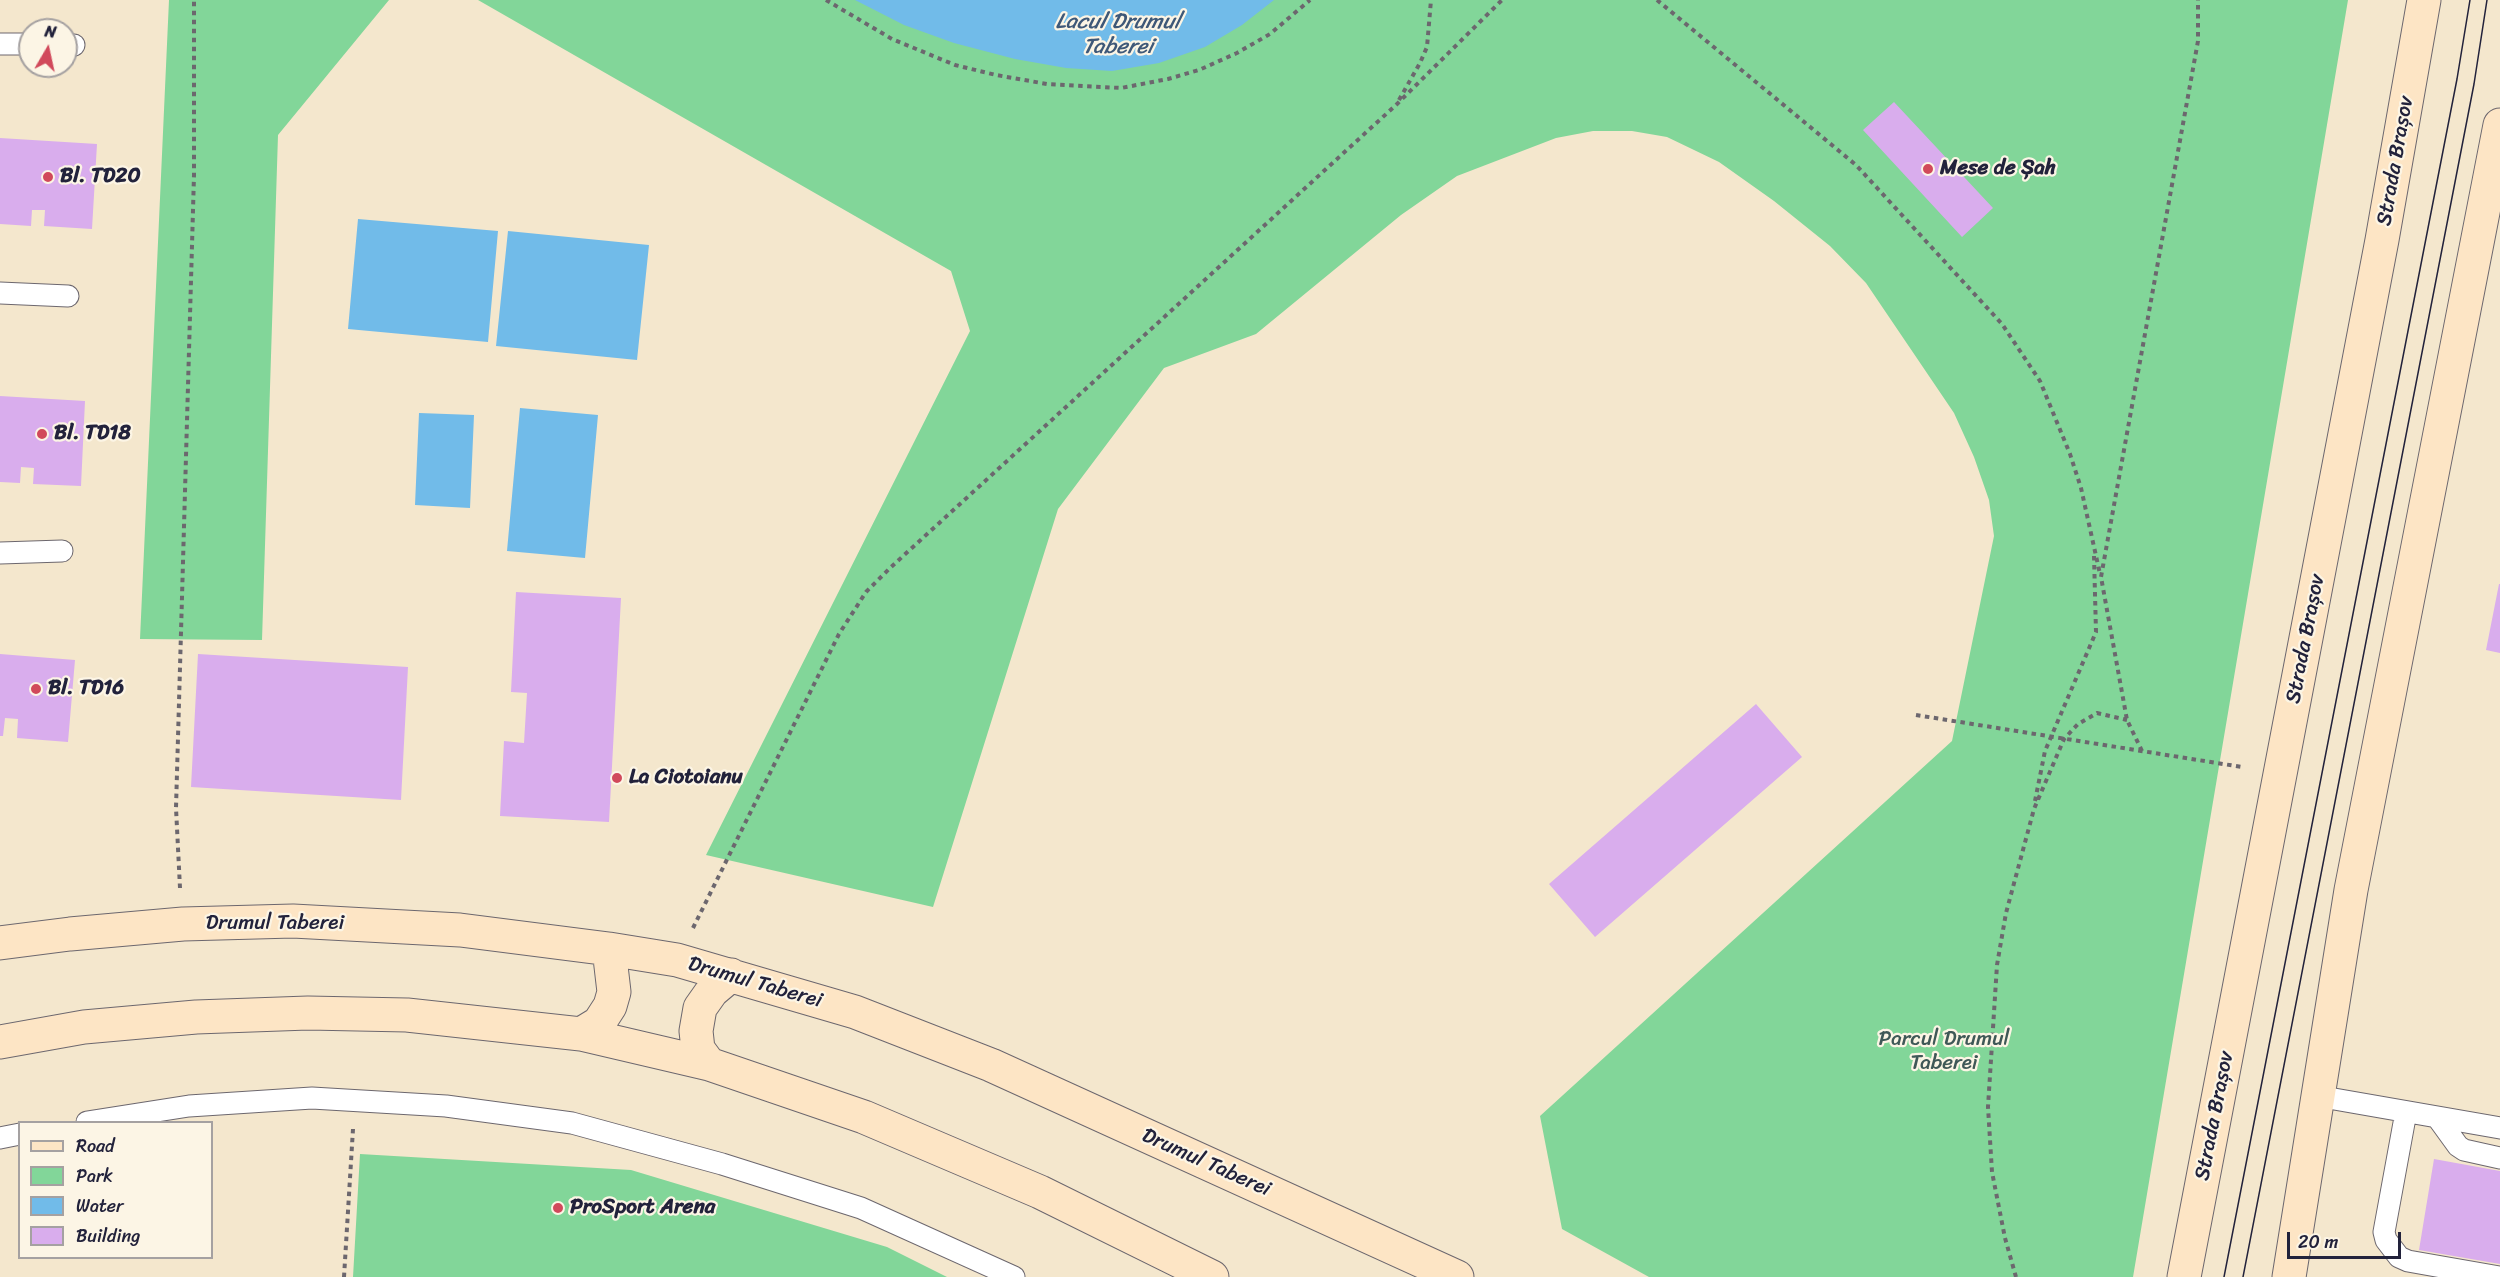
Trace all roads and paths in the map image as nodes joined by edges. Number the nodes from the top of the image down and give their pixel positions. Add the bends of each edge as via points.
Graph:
1 (194, 0) edge
2 (826, 0) edge
3 (1310, 0) edge
4 (1431, 0) edge
5 (1502, 0) edge
6 (1657, 0) edge
7 (2198, 0) edge
8 (2424, 0) edge
9 (0, 44) edge
10 (18, 44) edge
11 (1396, 105) junction
12 (2500, 125) edge
13 (0, 293) edge
14 (68, 296) dead end
15 (2094, 546) junction
16 (62, 551) dead end
17 (0, 553) edge
18 (2101, 577) junction
19 (1916, 715) dead end
20 (2127, 720) junction
21 (2064, 739) junction
22 (2142, 751) junction
23 (2242, 767) dead end
24 (2034, 809) junction
25 (183, 924) junction
26 (0, 944) edge
27 (609, 949) junction
28 (677, 960) junction
29 (731, 975) junction
30 (581, 1034) junction
31 (0, 1042) edge
32 (708, 1064) junction
33 (2317, 1096) junction
34 (355, 1099) junction
35 (2406, 1112) junction
36 (2437, 1117) junction
37 (93, 1121) edge
38 (2500, 1128) edge
39 (18, 1134) edge
40 (0, 1138) edge
41 (2500, 1158) edge
42 (344, 1277) edge
43 (1014, 1277) edge
44 (1212, 1277) edge
45 (1457, 1277) edge
46 (2016, 1277) edge
47 (2184, 1277) edge
48 (2289, 1277) edge
49 (2499, 1277) edge

1 - 25 path via 194,175 176,808
2 - 3 path via 892,39 955,65 1047,84 1121,88 1168,80 1237,53 1270,34
4 - 11 path via 1427,47
5 - 11 path
6 - 15 path via 1856,165 2002,324 2040,381 2070,454
7 - 18 path via 2198,41
8 - 47 main road, Strada Brașov via 2382,240
9 - 10 lane
11 - 28 path via 866,592 839,634
12 - 33 main road via 2350,890
13 - 14 lane
15 - 18 path
15 - 24 path via 2096,632 2045,752
16 - 17 lane
18 - 20 path
19 - 21 path
20 - 21 path via 2097,713 2078,724
20 - 22 path
21 - 22 path
21 - 24 path
22 - 23 path
24 - 46 path via 2017,866 1997,965 1989,1065 1992,1172
25 - 26 main road, Drumul Taberei
25 - 27 main road, Drumul Taberei via 293,921 460,930
27 - 28 main road, Drumul Taberei
27 - 30 main road via 614,992 610,1006 599,1023
28 - 29 main road, Drumul Taberei
29 - 32 main road via 700,1008 698,1049
29 - 45 main road, Drumul Taberei via 855,1012 991,1065
30 - 31 main road via 407,1015 308,1012 84,1027
30 - 32 main road
32 - 44 main road via 864,1117 1040,1192
33 - 35 lane
33 - 48 main road
34 - 37 lane via 189,1106
34 - 42 path
34 - 43 lane via 446,1106 572,1123 861,1208
35 - 36 lane
35 - 49 lane via 2384,1232 2386,1240 2399,1257 2408,1261
36 - 38 lane
36 - 41 lane via 2464,1150
39 - 40 lane

